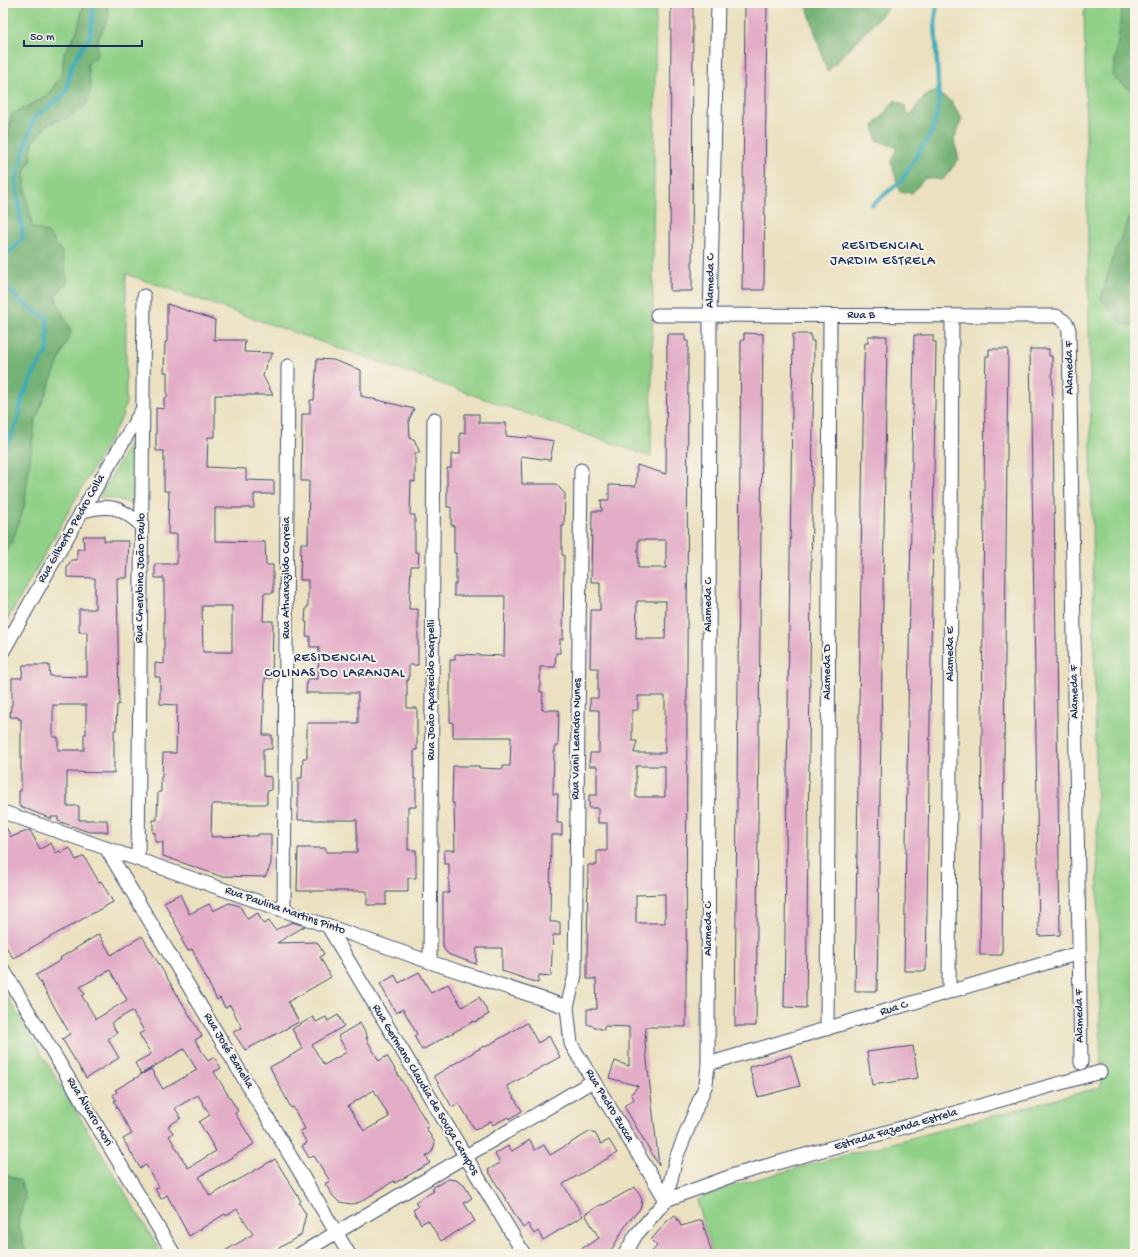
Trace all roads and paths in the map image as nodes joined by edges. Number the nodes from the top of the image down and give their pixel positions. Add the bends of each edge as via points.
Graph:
1 (718, 3) edge
2 (144, 296) dead end
3 (657, 315) dead end
4 (710, 315) junction
5 (830, 316) junction
6 (952, 316) junction
7 (1065, 321) joint
8 (288, 366) dead end
9 (142, 408) junction
10 (434, 419) dead end
11 (581, 470) dead end
12 (82, 511) junction
13 (141, 525) junction
14 (3, 651) edge
15 (3, 812) edge
16 (106, 848) junction
17 (138, 859) junction
18 (284, 910) junction
19 (327, 925) junction
20 (1079, 953) junction
21 (430, 962) junction
22 (3, 969) edge
23 (949, 992) junction
24 (567, 1007) junction
25 (827, 1029) junction
26 (1081, 1063) dead end
27 (708, 1064) junction
28 (1100, 1072) dead end
29 (593, 1081) junction
30 (464, 1157) junction
31 (666, 1200) junction
32 (336, 1232) junction
33 (174, 1254) edge
34 (300, 1254) edge
35 (349, 1254) edge
36 (524, 1254) edge
37 (625, 1254) edge

1 - 4 street, Alameda C
2 - 9 street, Rua Cherubino João Paulo
3 - 4 street, Rua B
4 - 5 street, Rua B
4 - 27 street, Alameda C
5 - 6 street, Rua B
5 - 25 street, Alameda D
6 - 7 street, Rua B via 1056,316
6 - 23 street, Alameda E
7 - 20 street, Alameda F via 1069,330
8 - 18 street, Rua Athanazildo Correia
9 - 12 street, Rua Gilberto Pedro Colla
9 - 13 street, Rua Cherubino João Paulo
10 - 21 street, Rua João Aparecido Garpelli
11 - 24 street, Rua Vanil Leandro Nunes via 575,975
12 - 13 street via 109,506 130,514
12 - 14 street, Rua Gilberto Pedro Colla
13 - 17 street, Rua Cherubino João Paulo
15 - 16 street, Rua Paulina Martins Pinto
16 - 17 street, Rua Paulina Martins Pinto
16 - 32 street, Rua José Zanella
17 - 18 street, Rua Paulina Martins Pinto
18 - 19 street, Rua Paulina Martins Pinto
19 - 21 street, Rua Paulina Martins Pinto
19 - 30 street, Rua Germano Claudia de Souza Campos
20 - 23 street, Rua C
20 - 26 street, Alameda F
21 - 24 street, Rua Paulina Martins Pinto
22 - 33 street, Rua Álvaro Mori
23 - 25 street, Rua C
24 - 29 street, Rua Pedro Zucca via 571,1044
25 - 27 street, Rua C
27 - 31 street, Alameda C via 706,1084 676,1158
28 - 31 street, Estrada Fazenda Estrela via 734,1176
29 - 30 street
29 - 31 street, Rua Pedro Zucca
30 - 32 street
30 - 36 street, Rua Germano Claudia de Souza Campos
31 - 37 street via 636,1235
32 - 34 street
32 - 35 street, Rua José Zanella

